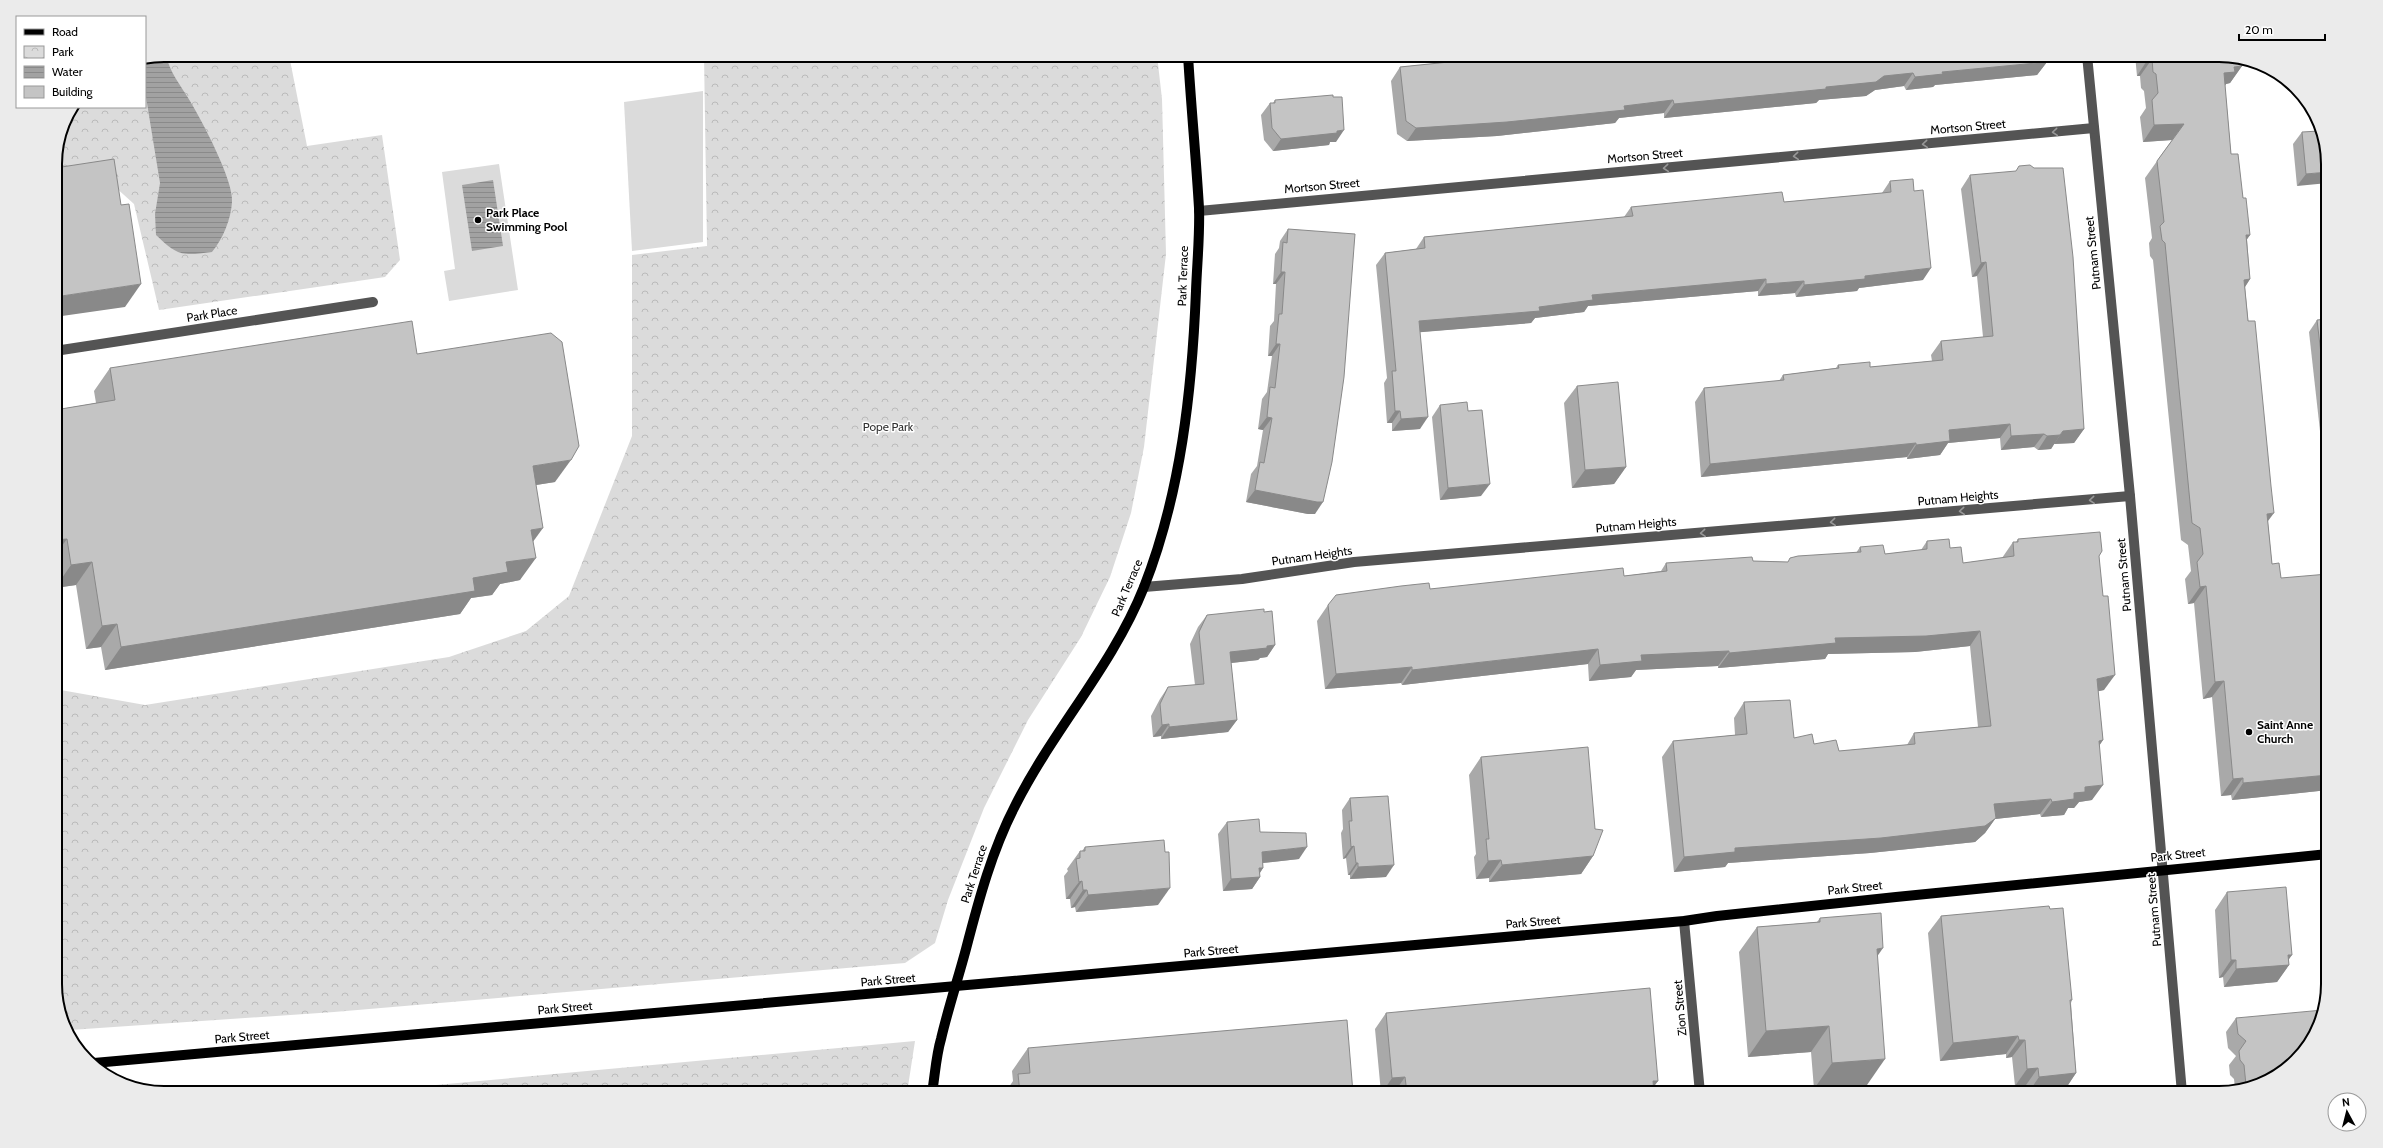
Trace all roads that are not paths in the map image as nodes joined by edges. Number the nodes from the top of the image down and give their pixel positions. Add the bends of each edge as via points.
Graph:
1 (1188, 62) edge
2 (2088, 62) edge
3 (2094, 128) junction
4 (1199, 211) junction
5 (373, 302) dead end
6 (62, 350) edge
7 (2130, 496) junction
8 (1144, 587) junction
9 (2321, 855) edge
10 (2164, 870) junction
11 (1684, 921) junction
12 (955, 987) junction
13 (99, 1063) edge
14 (933, 1086) edge
15 (1699, 1086) edge
16 (2181, 1086) edge

1 - 4 main road, Park Terrace
2 - 3 street, Putnam Street
3 -> 4 street, Mortson Street
3 - 7 street, Putnam Street
4 - 8 main road, Park Terrace via 1194,320 1184,427 1164,526
5 - 6 street, Park Place
7 -> 8 street, Putnam Heights via 1354,562 1242,578
7 - 10 street, Putnam Street
8 - 12 main road, Park Terrace via 1114,645 1042,756 1016,804 995,849 982,887
9 - 10 main road, Park Street
10 - 11 main road, Park Street
10 - 16 street, Putnam Street
11 - 12 main road, Park Street
11 - 15 street, Zion Street
12 - 13 main road, Park Street
12 - 14 main road, Park Terrace via 940,1041

